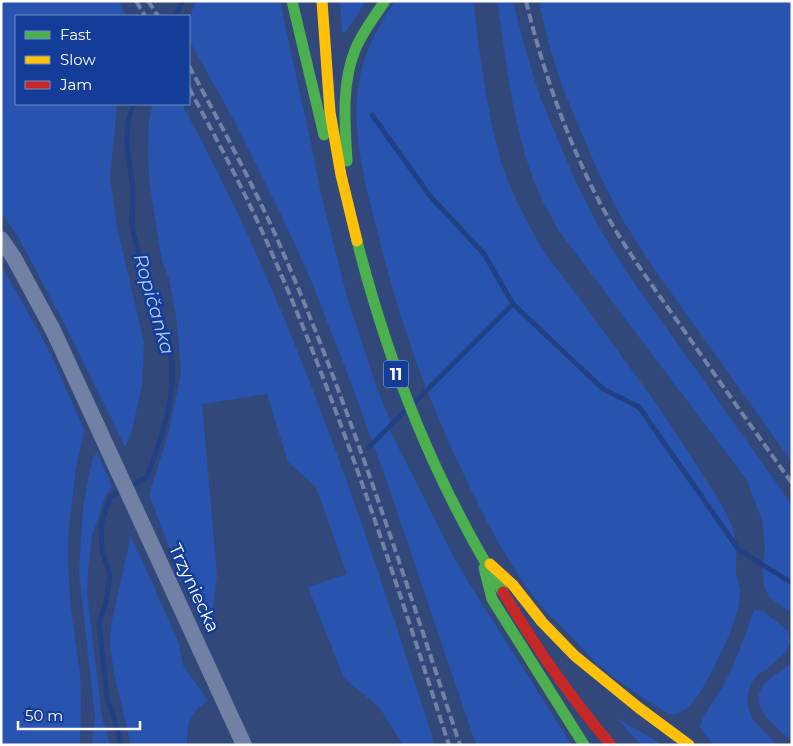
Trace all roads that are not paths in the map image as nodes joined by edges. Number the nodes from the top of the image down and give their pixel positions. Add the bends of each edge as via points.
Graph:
1 (292, 1) edge
2 (322, 1) edge
3 (385, 1) edge
4 (352, 224) junction
5 (1, 239) edge
6 (481, 557) junction
7 (244, 745) edge
8 (584, 745) edge
9 (611, 745) edge
10 (690, 745) edge

1 - 4 main road via 322,128
2 - 4 main road, 11 via 332,126
3 - 4 main road via 354,52 348,78 345,131
4 - 6 main road, 11 via 403,390 432,463
5 - 7 street, Trzyniecka via 53,330
6 - 8 main road via 492,599
6 - 9 main road, 11 via 537,649
6 - 10 main road via 513,585 575,656

